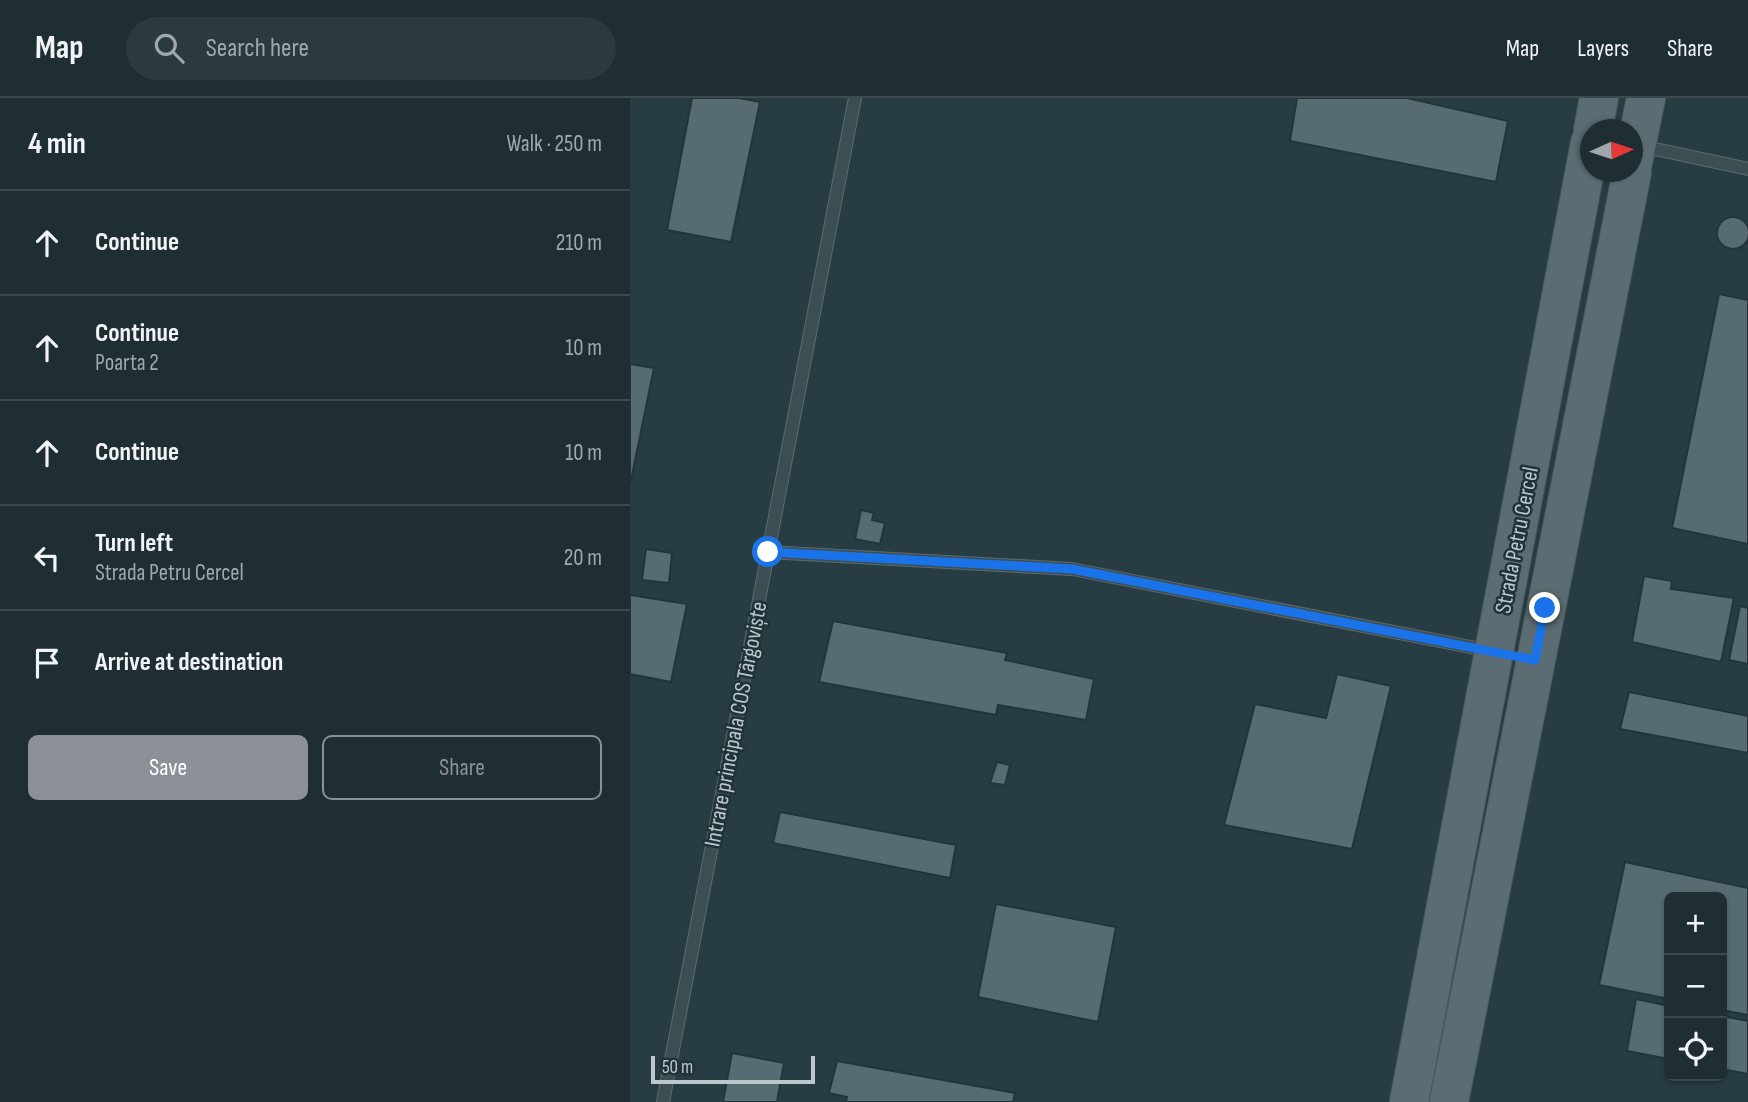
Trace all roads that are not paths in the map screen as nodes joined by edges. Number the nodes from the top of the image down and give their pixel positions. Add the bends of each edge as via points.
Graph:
1 (855, 98) edge
2 (1599, 98) edge
3 (1646, 98) edge
4 (1595, 119) edge
5 (1642, 119) edge
6 (1643, 162) edge
7 (1748, 169) edge
8 (1584, 182) edge
9 (1630, 182) edge
10 (768, 552) junction
11 (1495, 652) junction
12 (1535, 660) junction
13 (663, 1102) edge
14 (1409, 1102) edge
15 (1449, 1102) edge

1 - 10 lane, Intrare principala COS Târgoviște
2 - 4 main road
3 - 5 main road, Strada Petru Cercel
6 - 7 lane
8 - 11 main road, Strada Petru Cercel
9 - 12 main road, Strada Petru Cercel
10 - 11 lane via 1072,569
10 - 13 lane, Intrare principala COS Târgoviște
11 - 12 main road
11 - 14 main road, Strada Petru Cercel
12 - 15 main road, Strada Petru Cercel

